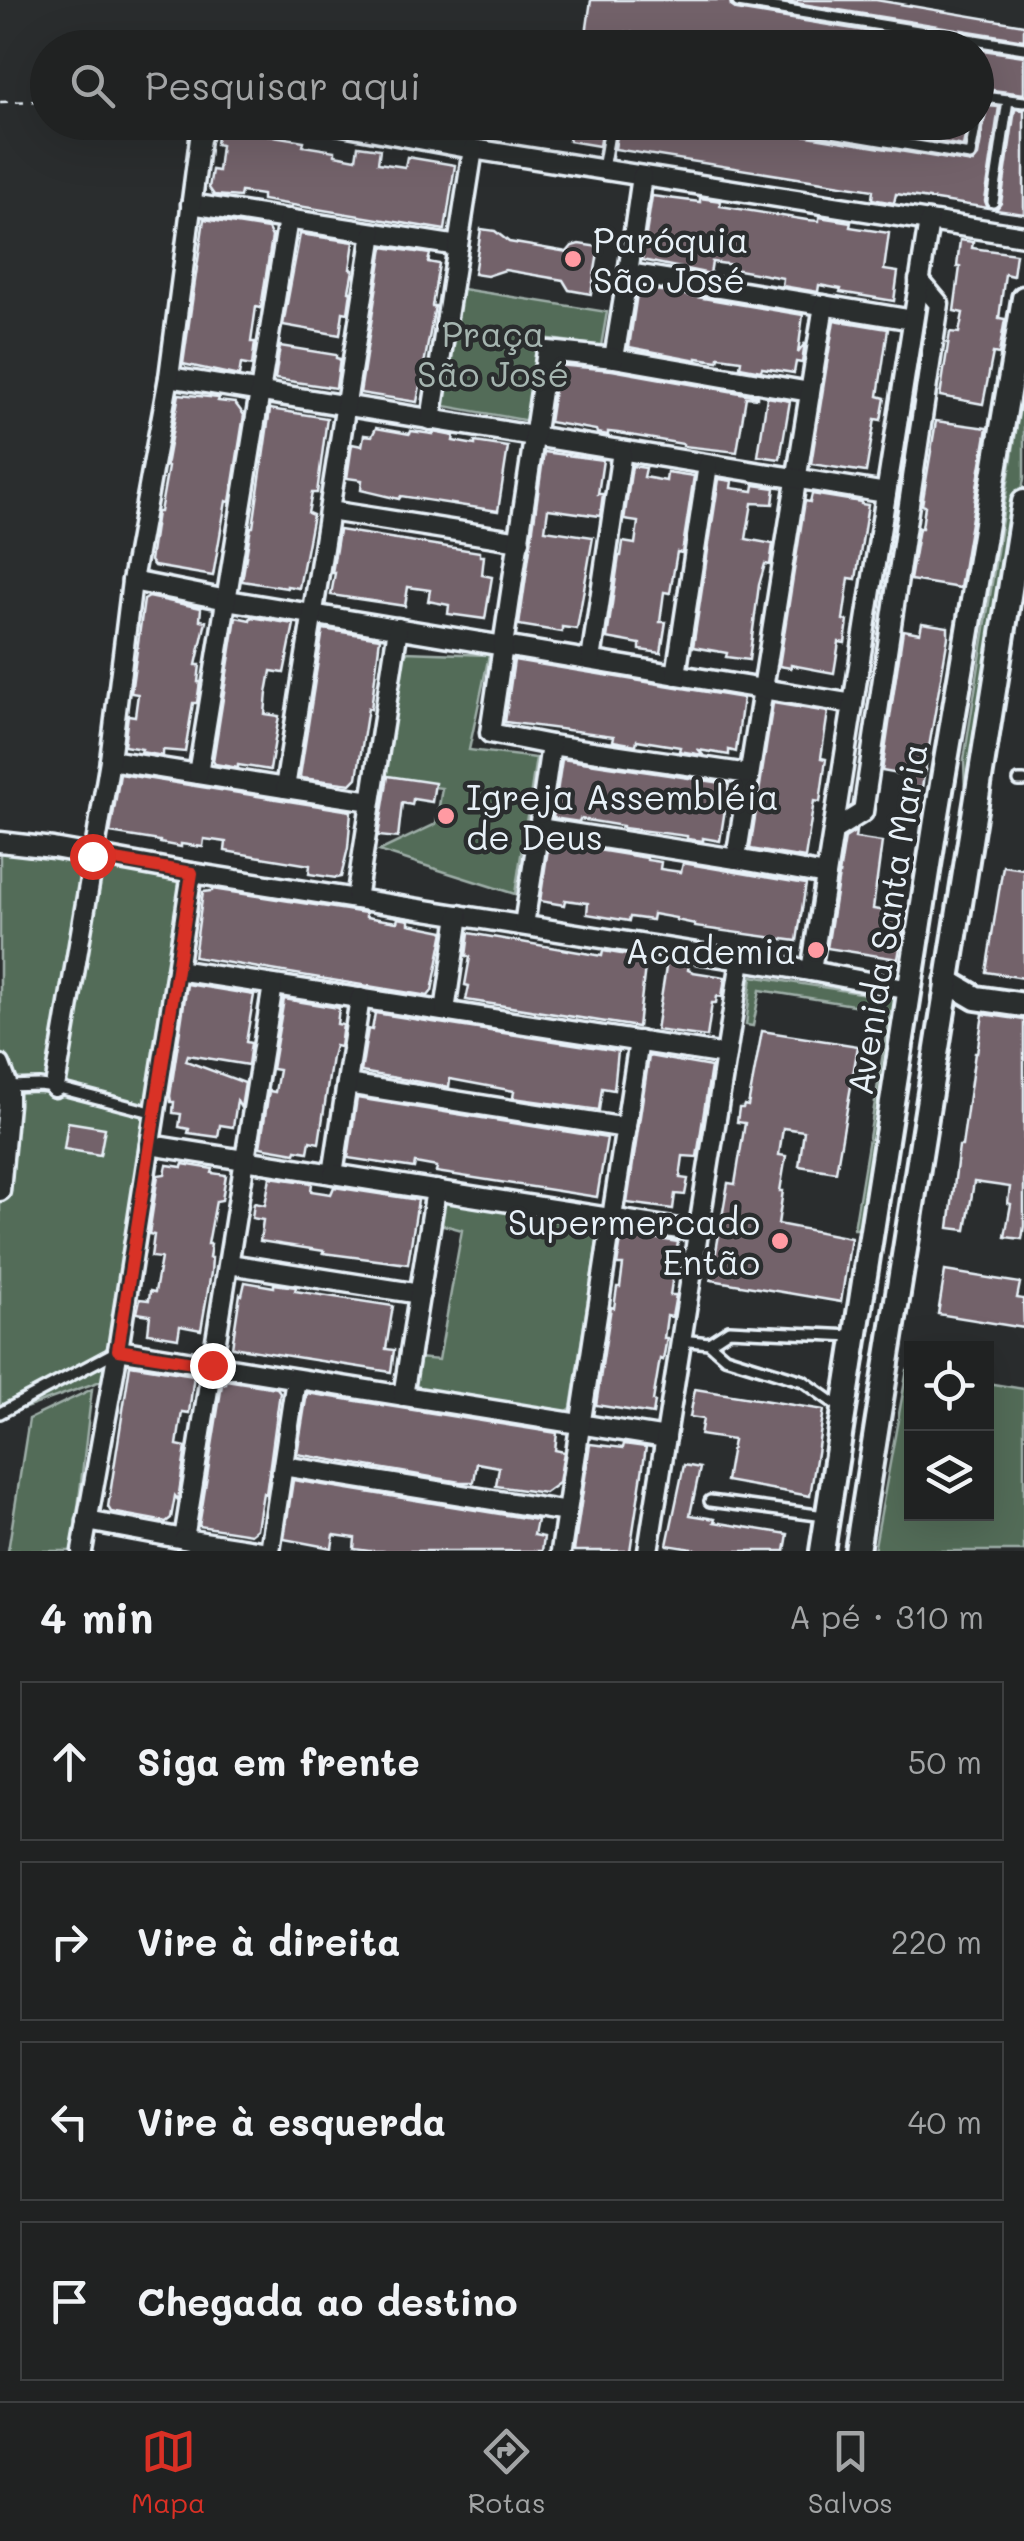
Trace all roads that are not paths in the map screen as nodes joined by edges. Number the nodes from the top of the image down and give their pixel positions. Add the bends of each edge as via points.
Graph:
1 (738, 2) edge
2 (912, 30) edge
3 (994, 43) edge
4 (1024, 48) edge
5 (994, 98) edge
6 (1008, 100) junction
7 (1024, 102) edge
8 (200, 140) edge
9 (424, 140) edge
10 (608, 140) edge
11 (880, 140) edge
12 (973, 140) edge
13 (473, 149) junction
14 (603, 170) junction
15 (642, 176) junction
16 (994, 202) dead end
17 (191, 204) junction
18 (288, 219) junction
19 (928, 221) junction
20 (372, 233) junction
21 (1024, 236) edge
22 (458, 246) junction
23 (628, 272) junction
24 (919, 280) junction
25 (1024, 298) edge
26 (824, 305) junction
27 (913, 320) junction
28 (614, 358) junction
29 (168, 376) junction
30 (810, 392) junction
31 (260, 393) junction
32 (346, 407) junction
33 (431, 420) junction
34 (536, 437) junction
35 (622, 451) junction
36 (708, 465) junction
37 (796, 479) junction
38 (886, 493) junction
39 (1024, 502) edge
40 (330, 511) junction
41 (520, 540) junction
42 (132, 580) junction
43 (226, 600) junction
44 (313, 614) junction
45 (398, 628) junction
46 (504, 646) junction
47 (591, 660) junction
48 (676, 675) junction
49 (763, 689) junction
50 (853, 704) junction
51 (551, 745) junction
52 (110, 760) junction
53 (198, 774) junction
54 (749, 774) junction
55 (285, 788) junction
56 (371, 801) junction
57 (937, 814) junction
58 (974, 824) junction
59 (539, 828) junction
60 (834, 830) junction
61 (0, 842) edge
62 (92, 856) junction
63 (736, 859) junction
64 (192, 873) junction
65 (928, 874) junction
66 (826, 875) junction
67 (964, 881) junction
68 (356, 899) junction
69 (459, 915) junction
70 (524, 926) junction
71 (741, 960) junction
72 (177, 970) junction
73 (812, 971) junction
74 (948, 981) junction
75 (273, 985) junction
76 (910, 990) junction
77 (360, 998) junction
78 (976, 998) junction
79 (1024, 1005) edge
80 (445, 1011) junction
81 (942, 1016) junction
82 (640, 1041) junction
83 (726, 1055) junction
84 (0, 1065) edge
85 (347, 1084) junction
86 (8, 1086) junction
87 (54, 1087) junction
88 (154, 1113) junction
89 (626, 1128) junction
90 (150, 1144) junction
91 (246, 1160) junction
92 (333, 1174) junction
93 (436, 1190) junction
94 (0, 1191) edge
95 (612, 1218) junction
96 (698, 1232) junction
97 (229, 1264) junction
98 (420, 1294) junction
99 (855, 1336) junction
100 (681, 1340) junction
101 (890, 1342) junction
102 (709, 1343) junction
103 (118, 1350) junction
104 (212, 1365) junction
105 (296, 1378) junction
106 (848, 1385) junction
107 (882, 1391) junction
108 (403, 1396) junction
109 (844, 1410) junction
110 (0, 1413) edge
111 (580, 1424) junction
112 (666, 1438) junction
113 (283, 1466) junction
114 (710, 1501) dead end
115 (567, 1512) junction
116 (827, 1516) junction
117 (87, 1521) junction
118 (184, 1538) junction
119 (82, 1551) edge
120 (261, 1551) edge
121 (270, 1551) edge
122 (560, 1551) edge
123 (648, 1551) edge
124 (822, 1551) edge
125 (857, 1551) edge

1 - 2 lane
3 - 4 lane
5 - 6 lane
6 - 7 lane
6 - 16 lane
8 - 17 street
9 - 13 street
10 - 14 lane
11 - 12 lane via 970,155
13 - 14 street
13 - 22 street
14 - 15 street
15 - 19 street
15 - 23 street
17 - 18 street
17 - 29 street
18 - 20 street
18 - 31 street
19 - 21 street
19 - 24 street
20 - 22 street
20 - 32 street
22 - 33 street
23 - 26 street
23 - 28 street
24 - 27 street
24 - 60 street via 939,304 862,812
25 - 57 main road, Avenida Santa Maria
26 - 27 street
26 - 30 street
27 - 38 street
28 - 30 street
28 - 34 street via 547,351
29 - 31 street
29 - 42 street
30 - 37 street
31 - 32 street
31 - 43 street
32 - 33 street
32 - 40 street
33 - 34 street
34 - 35 street
34 - 41 street
35 - 36 street
35 - 47 street
36 - 37 street
36 - 48 street
37 - 38 street
37 - 49 street
38 - 50 street
39 - 58 main road, Avenida Santa Maria
40 - 41 street
40 - 44 street
41 - 46 street
42 - 43 street
42 - 52 street
43 - 44 street
43 - 53 street
44 - 45 street
44 - 55 street
45 - 46 street
45 - 56 street
46 - 47 street
46 - 51 street via 490,733
47 - 48 street
48 - 49 street
49 - 50 street
49 - 54 street
50 - 60 street
51 - 54 street
51 - 59 street
52 - 53 street
52 - 62 street
53 - 55 street
54 - 63 street
55 - 56 street
56 - 68 street
57 - 58 main road via 943,832 959,835
57 - 65 main road, Avenida Santa Maria
58 - 67 main road, Avenida Santa Maria
59 - 63 street
59 - 70 street
60 - 66 street
61 - 62 street
62 - 64 street
62 - 87 street
63 - 66 street
64 - 68 street
64 - 72 street
65 - 67 main road via 940,863 954,865
65 - 76 main road, Avenida Santa Maria
66 - 73 street
67 - 74 main road, Avenida Santa Maria
68 - 69 street
69 - 70 street
69 - 80 street
70 - 71 street
71 - 73 street
71 - 83 street
72 - 75 street
72 - 88 street
73 - 76 street
74 - 78 main road
74 - 81 main road, Avenida Santa Maria
75 - 77 street
75 - 91 street
76 - 99 main road, Avenida Santa Maria
77 - 80 street
77 - 85 street
78 - 79 main road
78 - 81 main road
80 - 82 street
81 - 101 main road, Avenida Santa Maria
82 - 83 street
82 - 89 street
83 - 96 street
84 - 86 street
85 - 89 street
85 - 92 street
86 - 87 lane
86 - 94 street
87 - 88 lane
88 - 90 street
89 - 95 street
90 - 91 street
90 - 103 street
91 - 92 street
91 - 97 street
92 - 93 street
93 - 95 street
93 - 98 street
95 - 96 street
95 - 111 street
96 - 100 street
97 - 98 street
97 - 104 street
98 - 108 street
99 - 101 main road
99 - 102 lane via 729,1330
99 - 106 main road, Avenida Santa Maria
100 - 102 lane
100 - 112 street
101 - 107 main road, Avenida Santa Maria
102 - 109 lane via 725,1357 803,1381
103 - 104 street
103 - 110 lane
103 - 117 street
104 - 105 street
104 - 118 street
105 - 108 street
105 - 113 street
106 - 107 main road
106 - 109 main road, Avenida Santa Maria
107 - 125 main road, Avenida Santa Maria
108 - 111 street
109 - 116 main road, Avenida Santa Maria
111 - 112 street
111 - 115 street
112 - 123 street
113 - 115 street
113 - 121 street
114 - 116 lane
115 - 122 street
116 - 124 main road, Avenida Santa Maria
117 - 118 street
117 - 119 street
118 - 120 street

